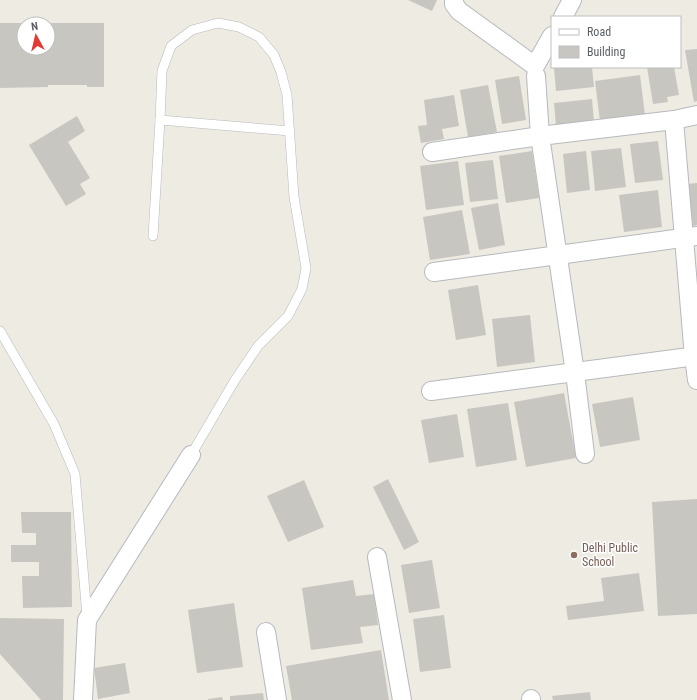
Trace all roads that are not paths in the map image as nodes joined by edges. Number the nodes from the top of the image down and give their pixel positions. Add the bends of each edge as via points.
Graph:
1 (454, 0) edge
2 (572, 0) edge
3 (563, 16) edge
4 (551, 38) edge
5 (535, 71) junction
6 (697, 115) edge
7 (160, 120) junction
8 (674, 120) junction
9 (290, 131) junction
10 (540, 136) junction
11 (432, 152) dead end
12 (153, 236) dead end
13 (690, 237) edge
14 (558, 255) junction
15 (434, 272) dead end
16 (0, 331) edge
17 (695, 357) edge
18 (575, 373) junction
19 (697, 380) edge
20 (431, 391) dead end
21 (584, 454) dead end
22 (191, 455) joint
23 (377, 557) dead end
24 (87, 620) junction
25 (266, 632) dead end
26 (83, 700) edge
27 (278, 700) edge
28 (402, 700) edge

1 - 5 street via 459,11
2 - 3 street
4 - 5 street
5 - 10 street
6 - 8 street
7 - 9 lane
7 - 9 lane via 162,71 171,46 192,30 218,23 239,27 259,37 274,55 287,96
7 - 12 lane
8 - 10 street
8 - 13 street
9 - 22 lane via 294,197 306,268 302,289 288,316 258,346 235,380
10 - 11 street
10 - 14 street
13 - 14 street
13 - 17 street
14 - 15 street
14 - 18 street
16 - 24 lane via 54,424 75,474
17 - 18 street
17 - 19 street
18 - 20 street
18 - 21 street
22 - 24 street
23 - 28 street
24 - 26 street
25 - 27 street

